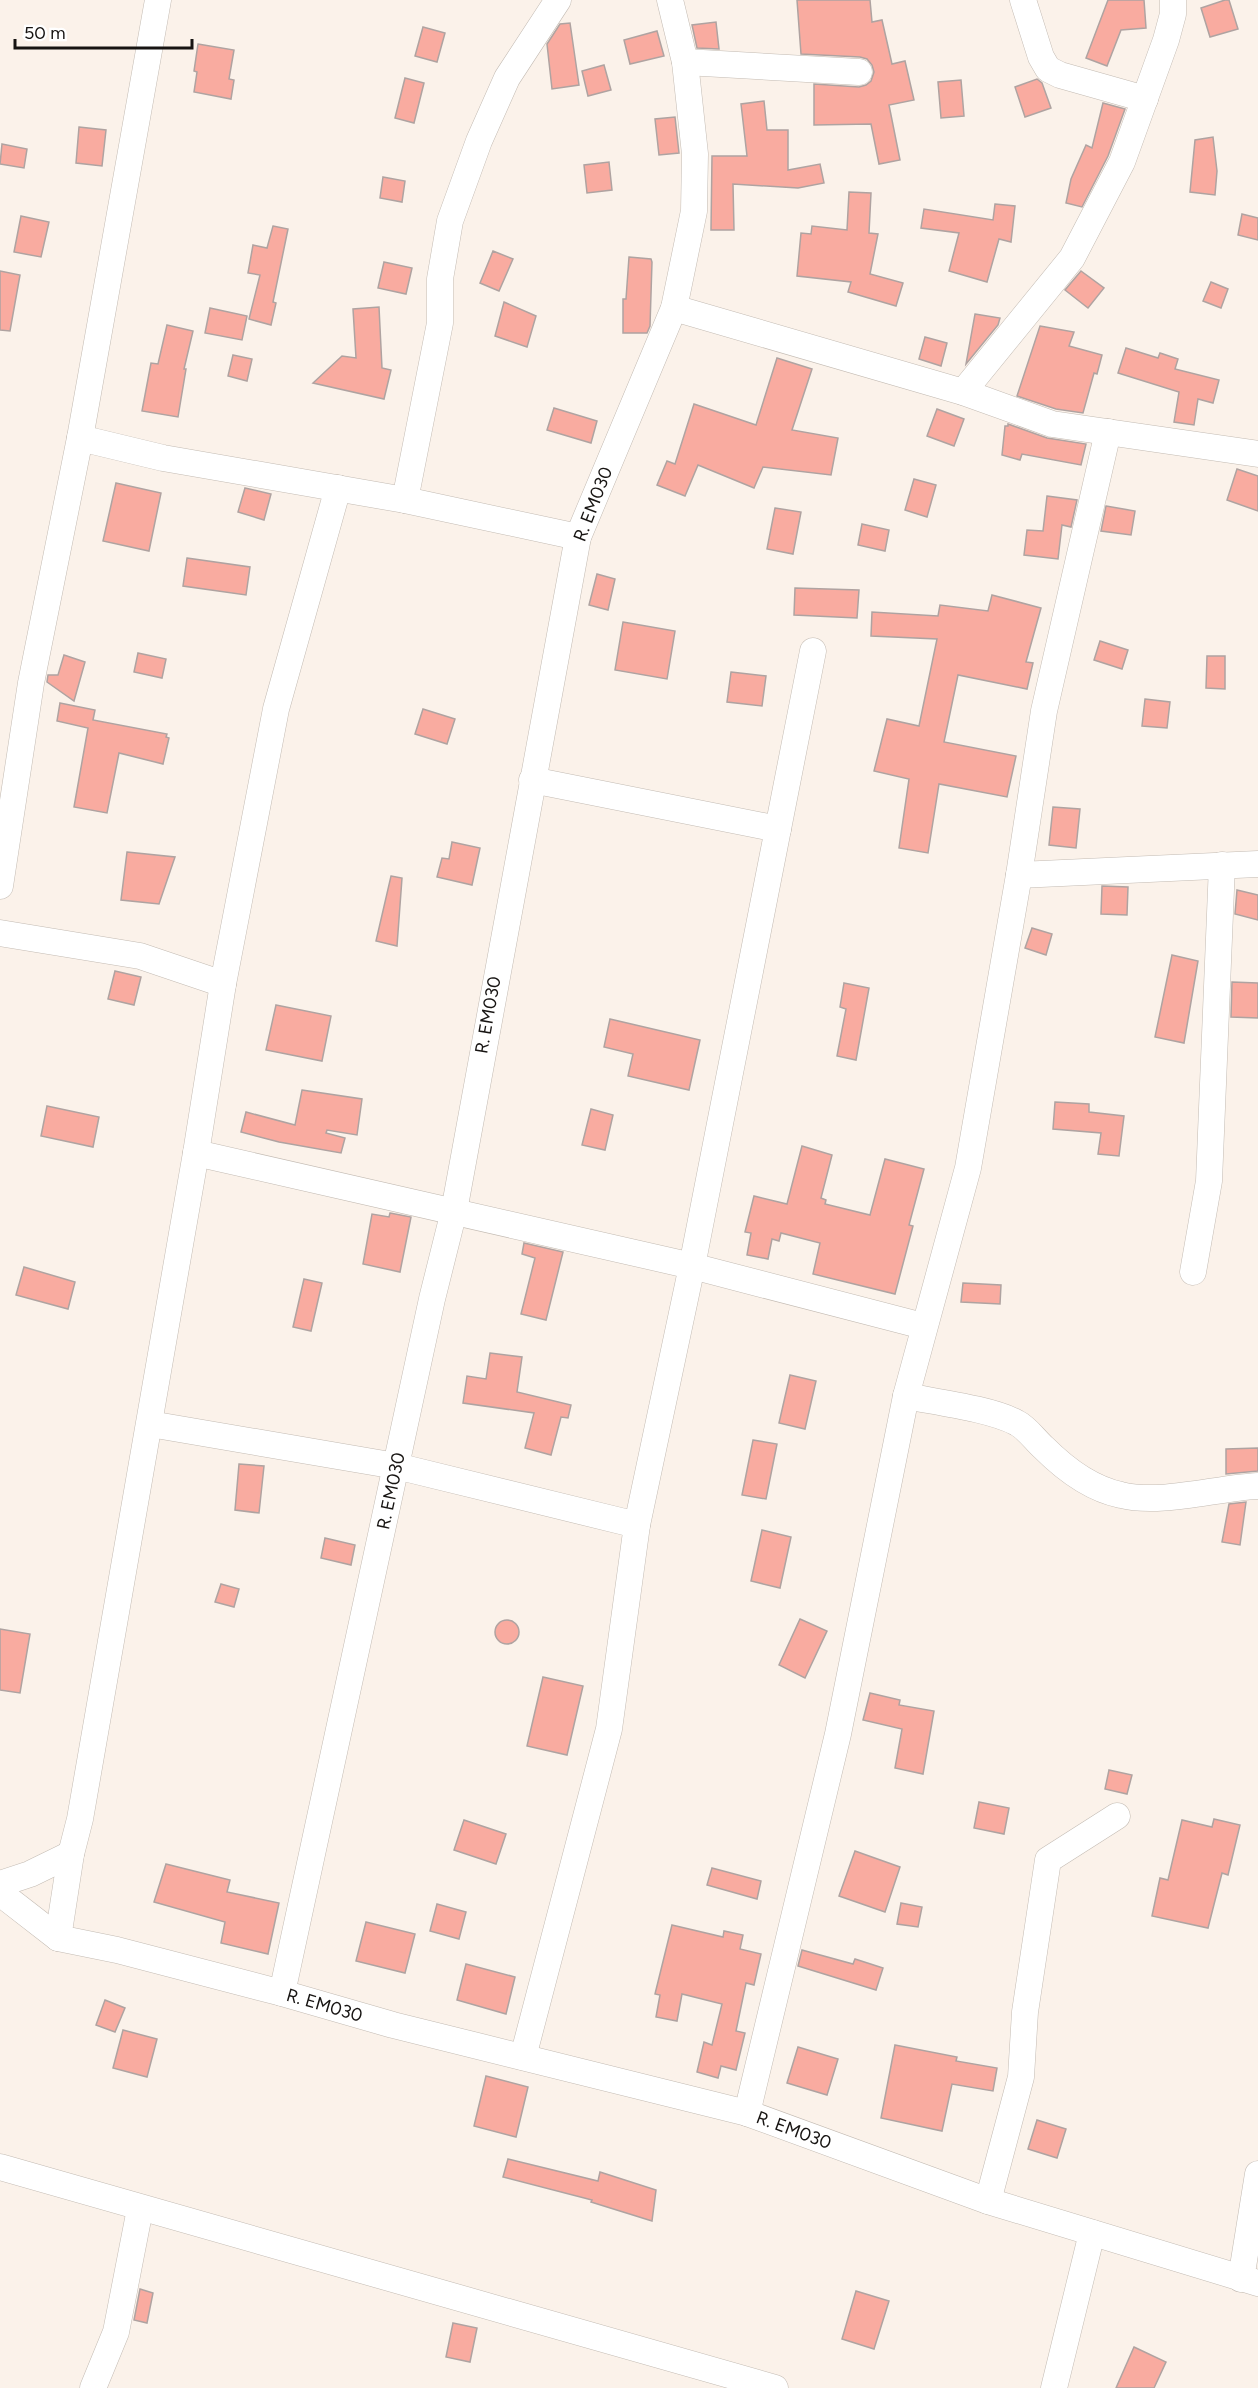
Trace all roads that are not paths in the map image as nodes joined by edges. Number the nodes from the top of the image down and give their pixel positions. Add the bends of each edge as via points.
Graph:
1 (158, 0) edge
2 (558, 0) edge
3 (670, 0) edge
4 (1023, 0) edge
5 (1173, 0) edge
6 (685, 62) junction
7 (859, 72) dead end
8 (1145, 99) junction
9 (674, 308) junction
10 (963, 392) junction
11 (1108, 432) junction
12 (80, 438) junction
13 (1258, 454) edge
14 (338, 488) junction
15 (405, 500) junction
16 (578, 537) junction
17 (813, 651) dead end
18 (532, 780) junction
19 (778, 829) junction
20 (1258, 864) edge
21 (1222, 865) junction
22 (1019, 875) junction
23 (0, 886) edge
24 (0, 933) edge
25 (222, 984) junction
26 (196, 1153) junction
27 (454, 1211) junction
28 (692, 1266) junction
29 (1193, 1272) dead end
30 (923, 1326) junction
31 (906, 1396) junction
32 (150, 1424) junction
33 (396, 1466) junction
34 (1258, 1486) edge
35 (638, 1525) junction
36 (1117, 1816) dead end
37 (71, 1854) junction
38 (0, 1884) edge
39 (0, 1893) edge
40 (58, 1938) junction
41 (282, 1993) junction
42 (523, 2057) junction
43 (747, 2113) junction
44 (0, 2167) edge
45 (1258, 2174) edge
46 (988, 2201) junction
47 (140, 2209) junction
48 (1092, 2232) junction
49 (1250, 2281) edge
50 (93, 2388) edge
51 (775, 2388) edge
52 (1054, 2388) edge

1 - 12 street
2 - 15 street via 507,78 450,221 440,279 440,323
3 - 6 street, R. EM030
4 - 8 street via 1048,69
5 - 8 street via 1166,40
6 - 7 street
6 - 9 street, R. EM030 via 695,154 694,211
8 - 10 street via 1122,162 1072,258
9 - 10 street
9 - 16 street, R. EM030
10 - 11 street via 1052,424
11 - 13 street
11 - 22 street via 1044,711
12 - 14 street via 163,458
12 - 23 street via 31,683
14 - 15 street
14 - 25 street via 276,709
15 - 16 street
16 - 18 street, R. EM030
17 - 19 street
18 - 19 street
18 - 27 street, R. EM030
19 - 28 street
20 - 21 street
21 - 22 street
21 - 29 street via 1209,1182
22 - 30 street via 968,1168
24 - 25 street via 140,956
25 - 26 street
26 - 27 street
26 - 32 street
27 - 28 street
27 - 33 street, R. EM030
28 - 30 street
28 - 35 street
30 - 31 street
31 - 34 street via 1012,1420 1086,1482 1120,1495 1151,1499
31 - 43 street via 838,1734
32 - 33 street
32 - 37 street
33 - 35 street
33 - 41 street, R. EM030
35 - 42 street via 609,1729
36 - 46 street via 1048,1860 1026,2000 1021,2077
37 - 38 street
37 - 40 street
39 - 40 street
40 - 41 street
41 - 42 street, R. EM030
42 - 43 street, R. EM030
43 - 46 street, R. EM030
44 - 47 street
45 - 49 street
46 - 48 street, R. EM030
47 - 50 street via 116,2332
47 - 51 street
48 - 49 street, R. EM030
48 - 52 street

